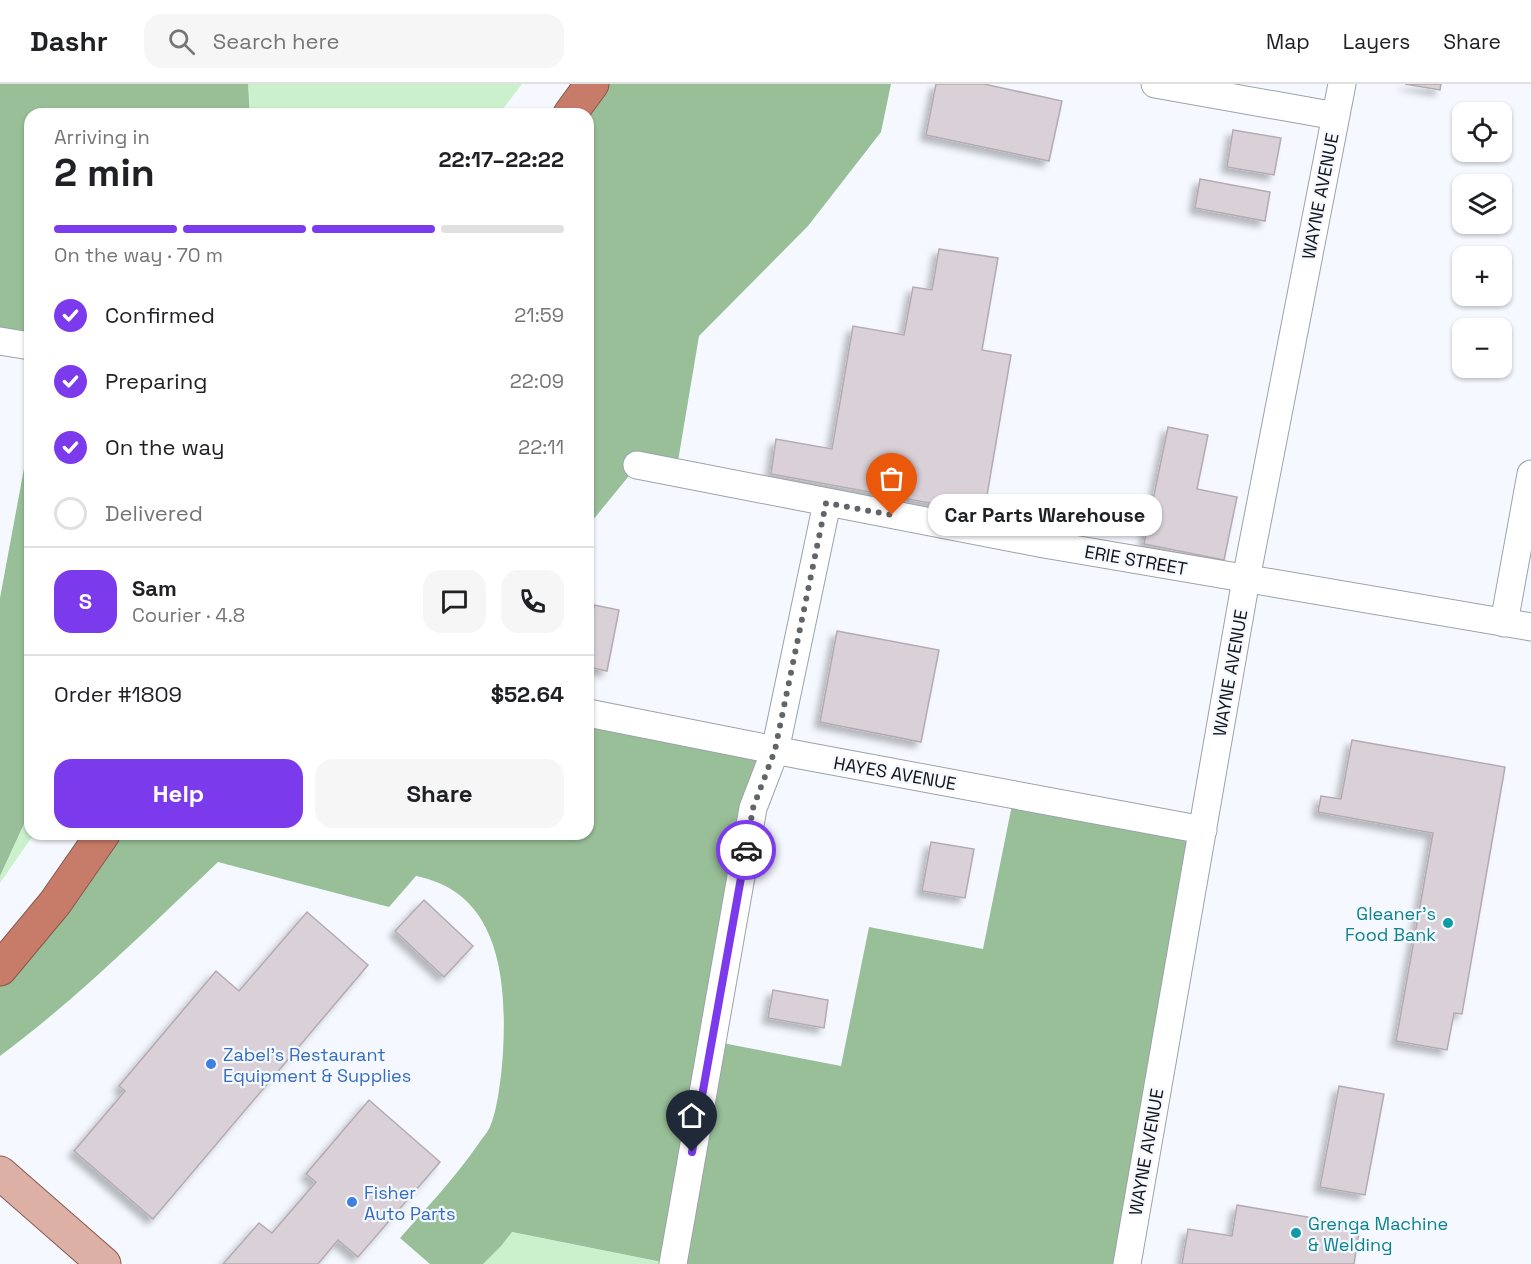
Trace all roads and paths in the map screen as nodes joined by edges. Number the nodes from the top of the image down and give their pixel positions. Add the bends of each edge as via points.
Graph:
1 (592, 84) edge
2 (1155, 84) edge
3 (1342, 84) edge
4 (574, 108) edge
5 (1336, 116) junction
6 (0, 341) edge
7 (24, 345) edge
8 (637, 465) dead end
9 (1531, 474) edge
10 (826, 503) junction
11 (1246, 579) junction
12 (1504, 623) junction
13 (1531, 627) edge
14 (594, 714) edge
15 (775, 750) junction
16 (1203, 830) junction
17 (99, 840) edge
18 (0, 969) edge
19 (0, 1173) edge
20 (104, 1264) edge
21 (673, 1264) edge
22 (1127, 1264) edge

1 - 4 highway
2 - 5 street
3 - 5 street, WAYNE AVENUE
5 - 11 street, WAYNE AVENUE
6 - 7 street
8 - 10 street, ERIE STREET
9 - 12 street
10 - 11 street, ERIE STREET
10 - 15 street
11 - 12 street, ERIE STREET
11 - 16 street, WAYNE AVENUE
12 - 13 street, ERIE STREET
14 - 15 street, HAYES AVENUE
15 - 16 street, HAYES AVENUE
15 - 21 street via 753,808
16 - 22 street, WAYNE AVENUE
17 - 18 highway via 55,903
19 - 20 main road

